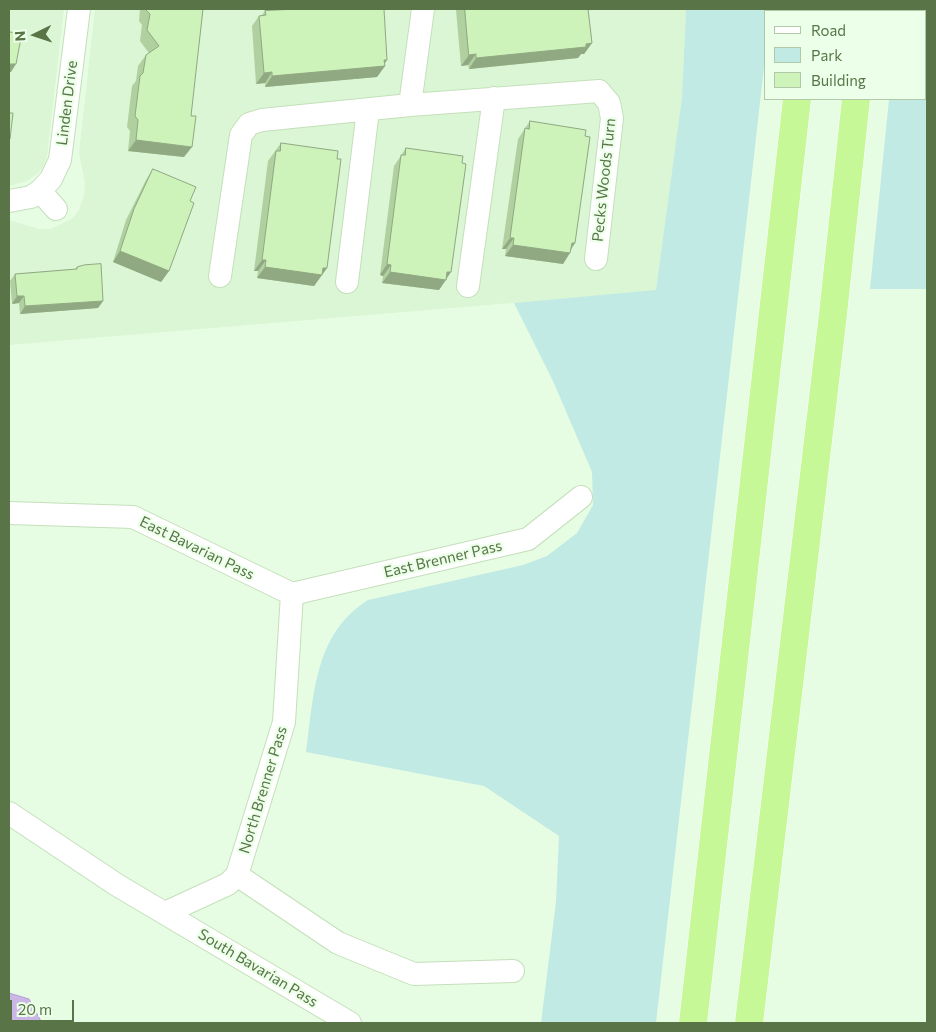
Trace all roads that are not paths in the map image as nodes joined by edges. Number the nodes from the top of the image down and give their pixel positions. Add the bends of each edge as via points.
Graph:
1 (79, 9) edge
2 (423, 9) edge
3 (494, 98) junction
4 (797, 100) edge
5 (856, 100) edge
6 (410, 105) junction
7 (368, 110) junction
8 (40, 191) junction
9 (9, 201) edge
10 (56, 209) dead end
11 (596, 259) dead end
12 (220, 276) dead end
13 (347, 282) dead end
14 (468, 286) dead end
15 (581, 497) dead end
16 (9, 513) edge
17 (292, 594) junction
18 (9, 813) edge
19 (237, 875) junction
20 (165, 913) junction
21 (513, 971) dead end
22 (350, 1023) edge
23 (693, 1023) edge
24 (750, 1023) edge

1 - 8 street, Linden Drive via 60,160 51,179
2 - 6 street
3 - 6 street, Pecks Woods Turn
3 - 11 street, Pecks Woods Turn via 599,91 606,96 612,118
3 - 14 street
4 - 23 highway
5 - 24 highway
6 - 7 street, Pecks Woods Turn
7 - 12 street, Pecks Woods Turn via 249,124 241,135
7 - 13 street
8 - 9 street via 31,198
8 - 10 street
15 - 17 street, East Brenner Pass via 528,539
16 - 17 street, East Bavarian Pass via 133,517
17 - 19 street, North Brenner Pass via 284,722
18 - 20 street, South Bavarian Pass
19 - 20 street via 228,884
19 - 21 street via 338,943 414,974
20 - 22 street, South Bavarian Pass

